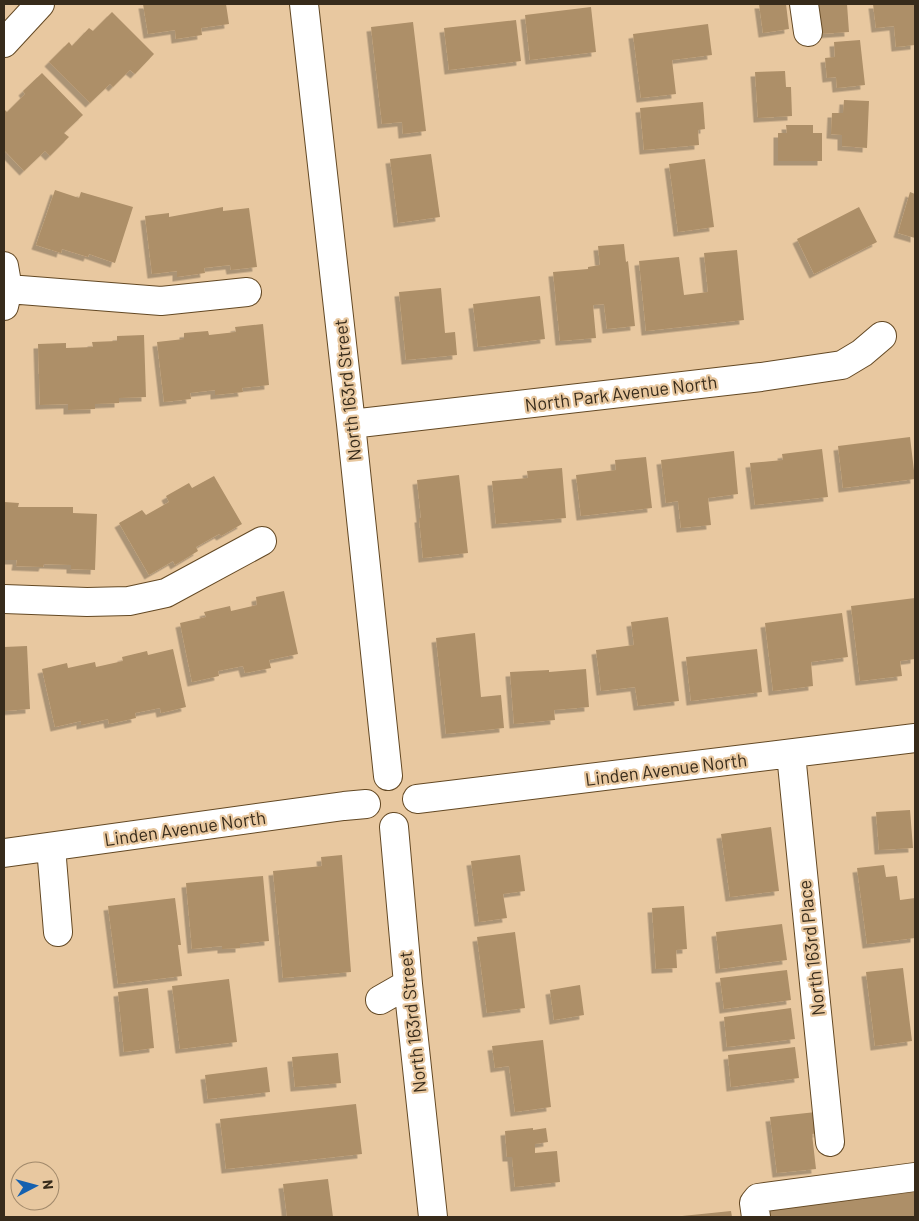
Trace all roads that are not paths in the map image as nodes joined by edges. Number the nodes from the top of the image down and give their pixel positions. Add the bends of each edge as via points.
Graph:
1 (40, 4) edge
2 (304, 4) edge
3 (804, 4) edge
4 (808, 32) dead end
5 (4, 43) edge
6 (5, 287) edge
7 (247, 292) dead end
8 (882, 336) dead end
9 (352, 424) junction
10 (262, 541) dead end
11 (4, 599) edge
12 (915, 738) edge
13 (792, 754) junction
14 (388, 776) junction
15 (416, 799) junction
16 (366, 804) junction
17 (394, 827) junction
18 (52, 847) junction
19 (4, 853) edge
20 (58, 932) dead end
21 (408, 984) junction
22 (380, 1000) dead end
23 (830, 1142) dead end
24 (915, 1177) edge
25 (433, 1217) edge
26 (756, 1217) edge

1 - 5 street
2 - 9 street, North 163rd Street
3 - 4 street
6 - 7 street via 161,301
8 - 9 street, North Park Avenue North via 842,365
9 - 14 street, North 163rd Street
10 - 11 street via 166,593 129,601
12 - 13 street, Linden Avenue North
13 - 15 street, Linden Avenue North
13 - 23 street, North 163rd Place
14 - 15 street via 395,776 412,786
14 - 16 street via 371,786
15 - 17 street via 411,818
16 - 17 street via 375,822
16 - 18 street, Linden Avenue North
17 - 21 street, North 163rd Street
18 - 19 street, Linden Avenue North
18 - 20 street
21 - 22 street
21 - 25 street, North 163rd Street
24 - 26 street via 758,1198 754,1203

